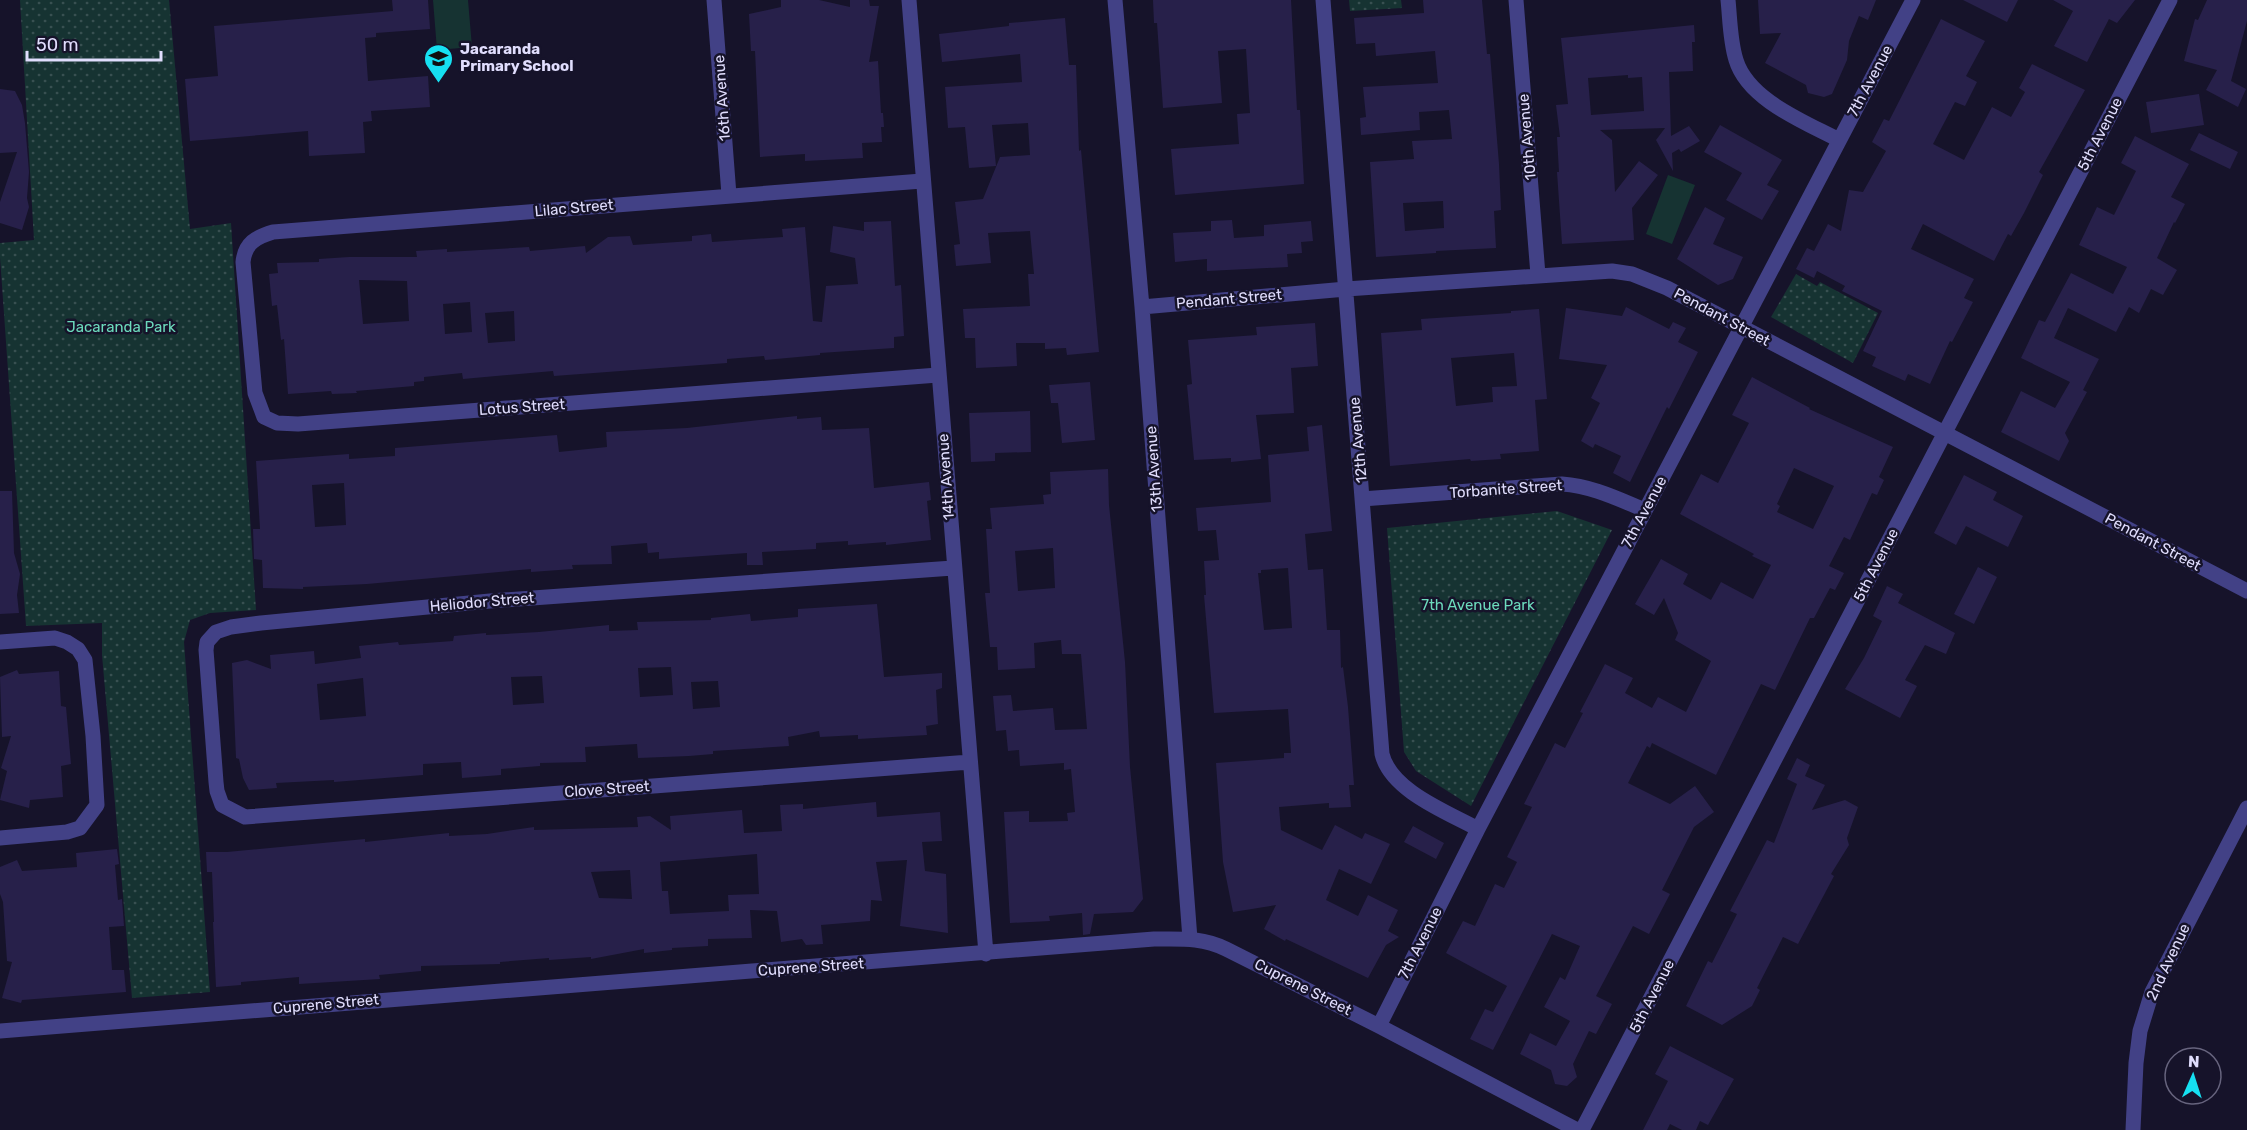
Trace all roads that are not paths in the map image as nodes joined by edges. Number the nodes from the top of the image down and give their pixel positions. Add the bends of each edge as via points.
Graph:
1 (714, 0) edge
2 (909, 0) edge
3 (1115, 0) edge
4 (1323, 0) edge
5 (1516, 0) edge
6 (1728, 0) edge
7 (1913, 0) edge
8 (2170, 0) edge
9 (1839, 140) junction
10 (922, 181) junction
11 (729, 195) junction
12 (243, 262) joint
13 (1538, 275) junction
14 (1346, 290) junction
15 (1142, 307) junction
16 (1741, 327) junction
17 (938, 375) junction
18 (1944, 434) junction
19 (1362, 499) junction
20 (1645, 510) junction
21 (953, 568) junction
22 (2247, 591) edge
23 (0, 642) edge
24 (970, 762) junction
25 (2247, 808) edge
26 (245, 817) joint
27 (1478, 829) junction
28 (0, 838) edge
29 (1190, 939) junction
30 (986, 954) junction
31 (1379, 1026) junction
32 (0, 1031) edge
33 (1577, 1130) edge
34 (1582, 1130) edge
35 (2133, 1130) edge

1 - 11 street, 16th Avenue
2 - 10 street, 14th Avenue
3 - 15 street, 13th Avenue
4 - 14 street, 12th Avenue
5 - 13 street, 10th Avenue
6 - 9 street via 1736,62 1749,82 1770,103
7 - 9 street, 7th Avenue
8 - 18 street, 5th Avenue
9 - 16 street, 7th Avenue
10 - 11 street, Lilac Street
10 - 17 street, 14th Avenue
11 - 12 street, Lilac Street via 273,232 252,241
12 - 17 street, Lotus Street via 255,393 264,417 277,423
13 - 14 street, Pendant Street
13 - 16 street, Pendant Street via 1612,271 1632,274
14 - 15 street, Pendant Street
14 - 19 street, 12th Avenue
15 - 29 street, 13th Avenue
16 - 18 street, Pendant Street
16 - 20 street, 7th Avenue
17 - 21 street, 14th Avenue
18 - 22 street, Pendant Street
18 - 34 street, 5th Avenue
19 - 20 street, Torbanite Street via 1562,484 1593,489
19 - 27 street, 12th Avenue via 1383,760 1395,778 1415,794
20 - 27 street, 7th Avenue
21 - 24 street, 14th Avenue
21 - 26 street, Heliodor Street via 479,602 221,629 210,637 206,650 217,791 222,805
23 - 28 street via 56,638 78,649 85,660 97,805 80,828
24 - 26 street, Clove Street
24 - 30 street, 14th Avenue
25 - 35 street, 2nd Avenue via 2148,1003 2136,1063
27 - 31 street, 7th Avenue
29 - 30 street, Cuprene Street
29 - 31 street, Cuprene Street via 1215,944
30 - 32 street, Cuprene Street
31 - 33 street, Cuprene Street

